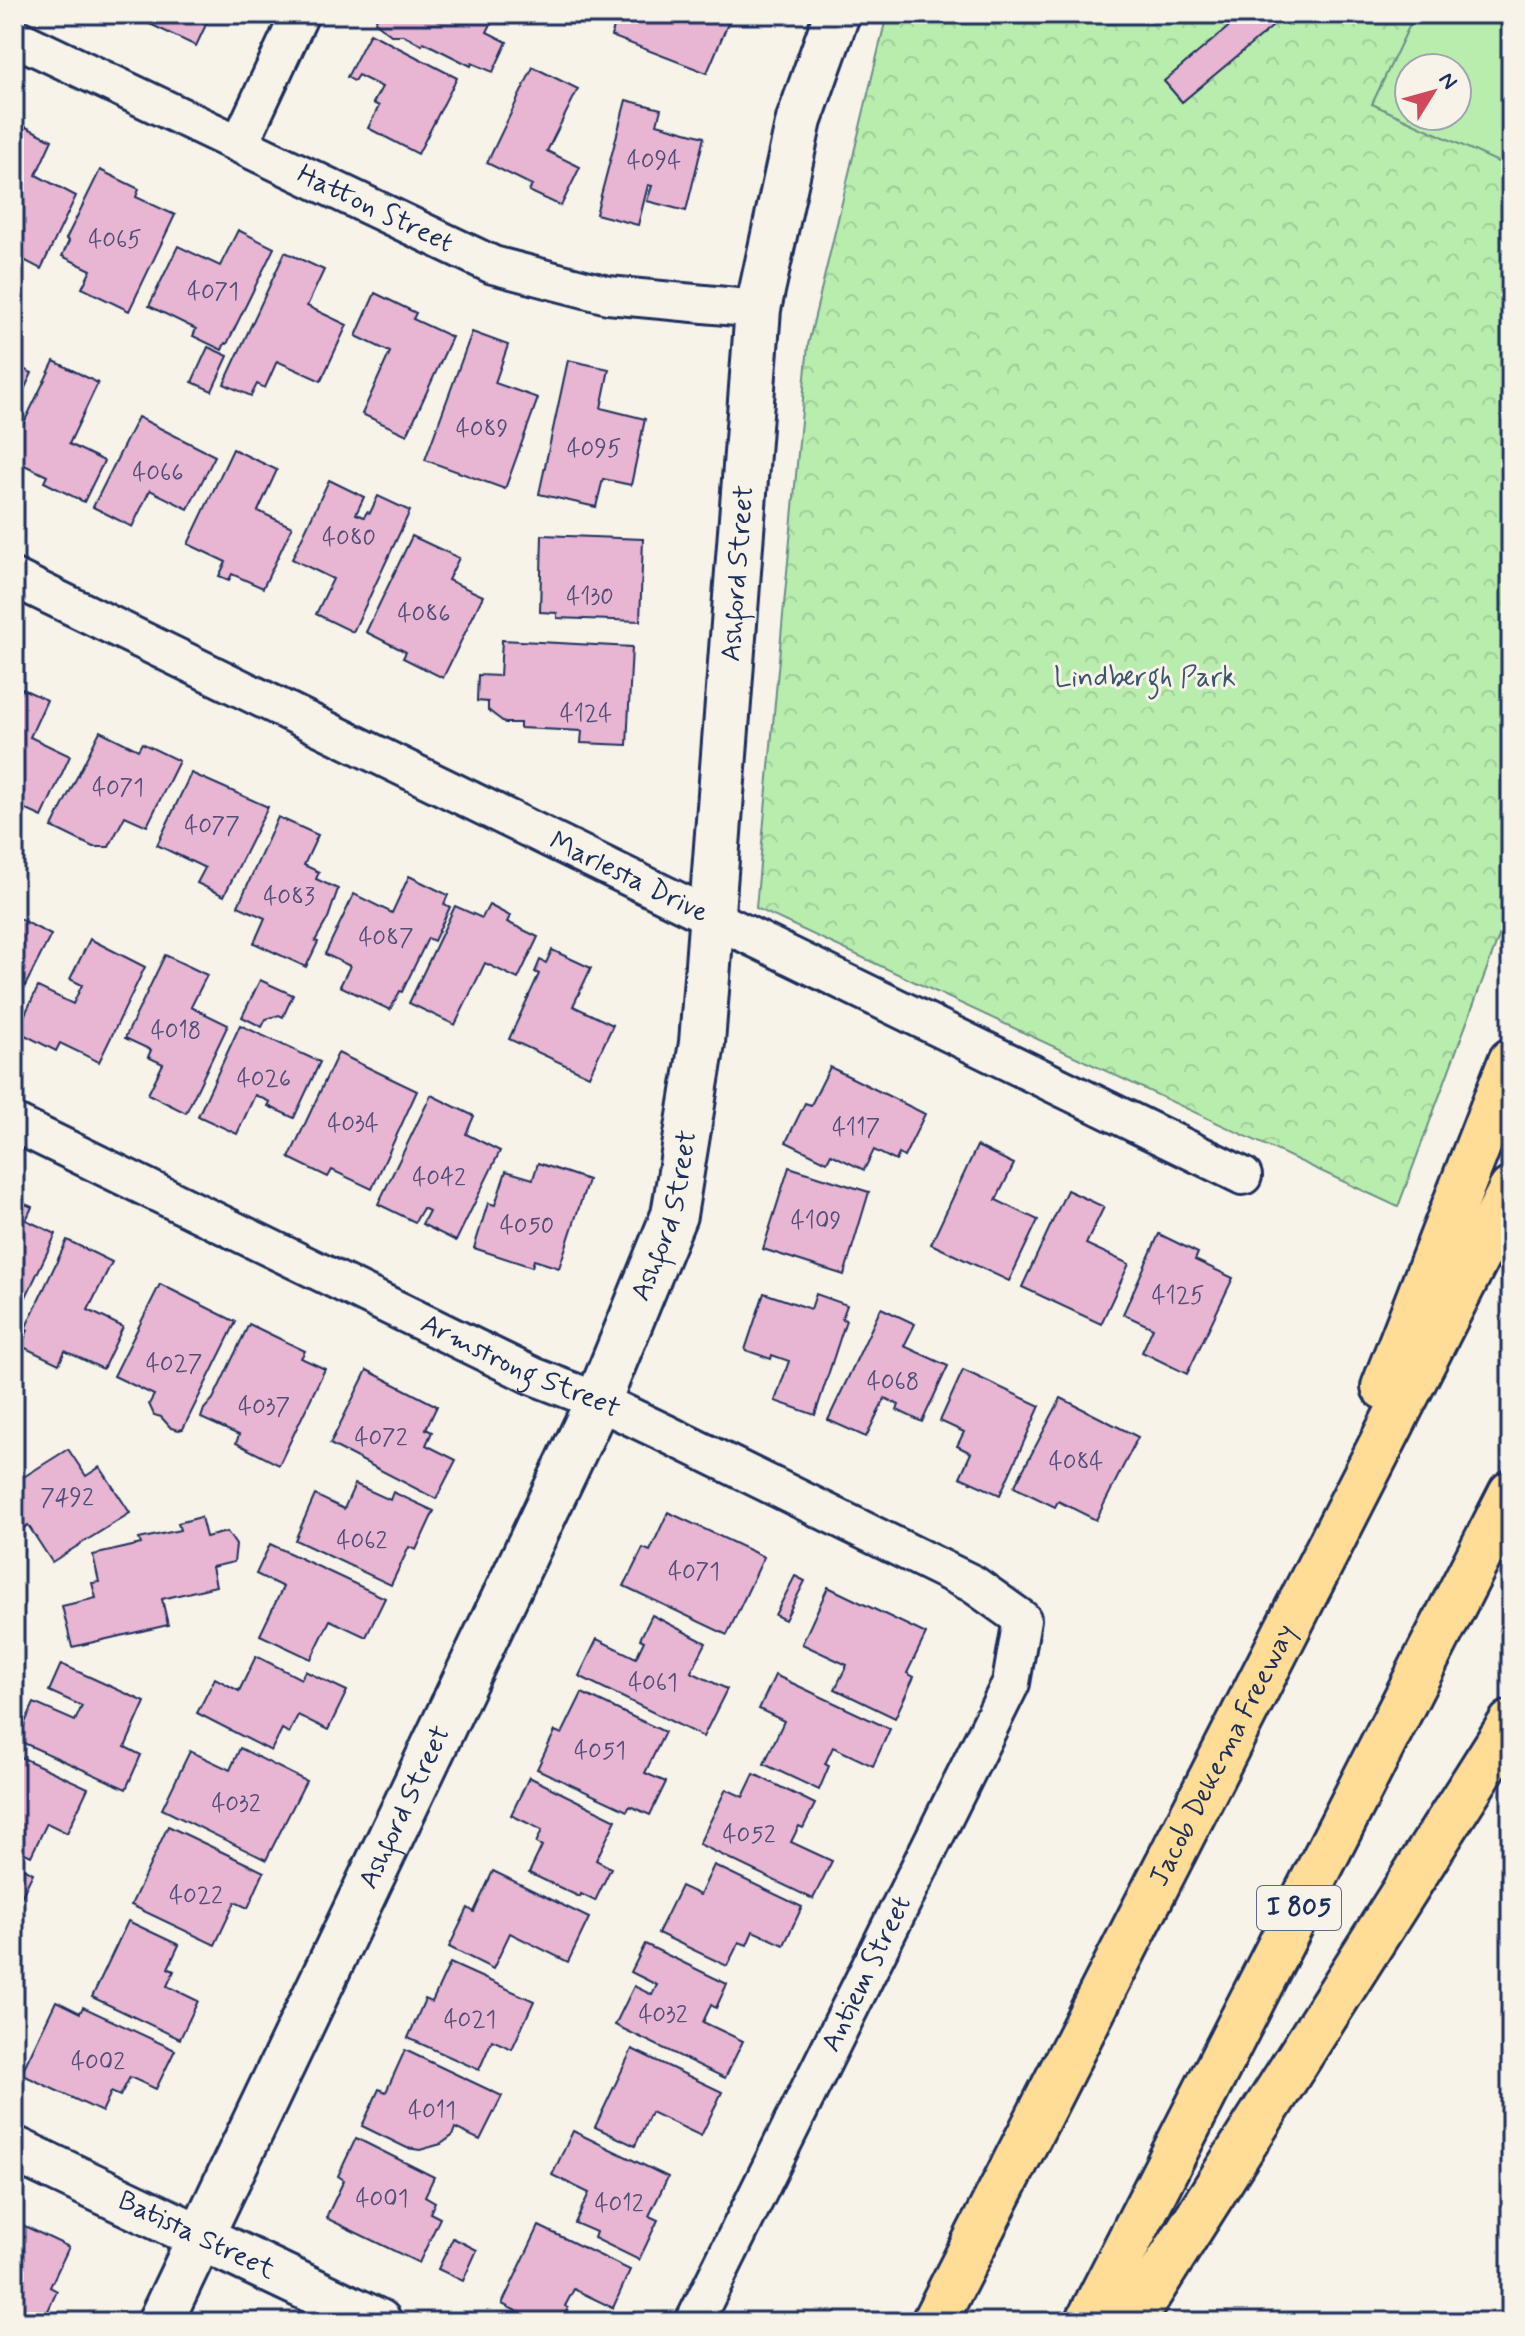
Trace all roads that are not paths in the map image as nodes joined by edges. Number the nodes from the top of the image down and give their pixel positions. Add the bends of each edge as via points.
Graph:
1 (300, 14) edge
2 (837, 14) edge
3 (14, 37) edge
4 (240, 143) junction
5 (758, 309) junction
6 (14, 578) edge
7 (710, 915) junction
8 (1511, 1061) edge
9 (14, 1123) edge
10 (1243, 1176) dead end
11 (1511, 1190) edge
12 (598, 1401) junction
13 (1511, 1493) edge
14 (1309, 1589) junction
15 (1022, 1619) joint
16 (1511, 1723) edge
17 (14, 2149) edge
18 (201, 2237) junction
19 (160, 2322) edge
20 (379, 2322) edge
21 (694, 2322) edge
22 (934, 2322) edge
23 (1088, 2322) edge
24 (1131, 2322) edge

1 - 4 street
2 - 5 street, Ashford Street via 799,120
3 - 4 street, Hatton Street
4 - 5 street, Hatton Street via 493,265 608,295
5 - 7 street, Ashford Street
6 - 7 street, Marlesta Drive
7 - 10 street, Marlesta Drive
7 - 12 street, Ashford Street via 702,1043 674,1215
8 - 14 highway
9 - 12 street, Armstrong Street via 533,1376
11 - 14 highway, Jacob Dekema Freeway
12 - 15 street, Armstrong Street via 973,1584
12 - 18 street, Ashford Street
13 - 23 highway, I 805
14 - 22 highway, Jacob Dekema Freeway
15 - 21 street, Antiem Street via 1011,1683
16 - 24 highway
17 - 18 street, Batista Street
18 - 19 street, Ashford Street
18 - 20 street, Batista Street

